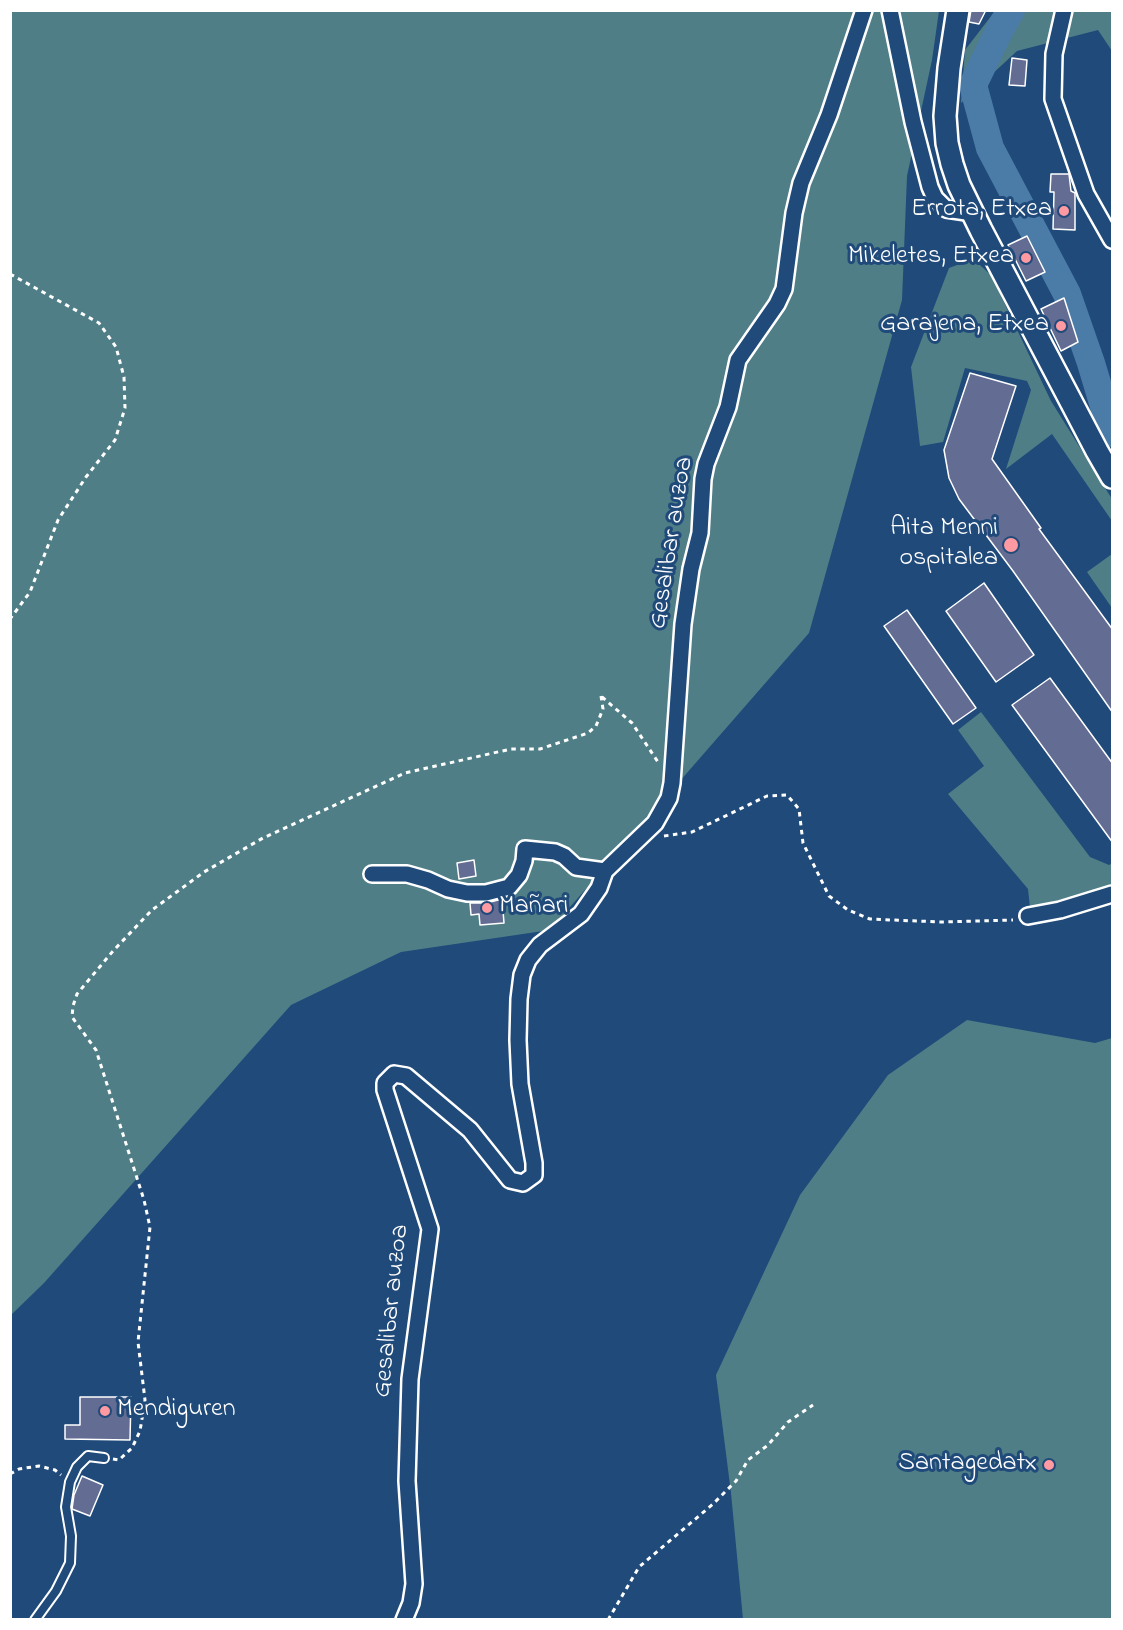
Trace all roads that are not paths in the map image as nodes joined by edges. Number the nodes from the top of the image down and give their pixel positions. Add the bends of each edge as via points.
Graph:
1 (864, 10) edge
2 (890, 10) edge
3 (958, 10) edge
4 (1064, 10) edge
5 (973, 213) junction
6 (1113, 240) edge
7 (1113, 477) edge
8 (605, 871) junction
9 (372, 874) dead end
10 (1113, 894) edge
11 (1028, 916) road end
12 (104, 1458) road end
13 (35, 1620) edge
14 (404, 1620) edge

1 - 8 street, Gesalibar auzoa via 829,115 801,183 784,289 738,360 728,407 706,464 700,533 683,624 671,789 661,813
2 - 5 street via 930,187 946,209
3 - 5 main road via 945,116 952,164
4 - 6 street via 1054,54 1053,99 1086,194
5 - 7 main road
8 - 9 street via 576,867 555,852 525,849 519,875 509,887 486,893 448,889 406,874
8 - 14 street, Gesalibar auzoa via 599,888 581,914 540,945 522,975 518,1051 535,1171 531,1179 521,1184 510,1180 470,1130 406,1076 394,1074 385,1083 430,1228 409,1387 407,1481 414,1584
10 - 11 street
12 - 13 lane via 88,1456 70,1482 66,1508 70,1563 57,1591

